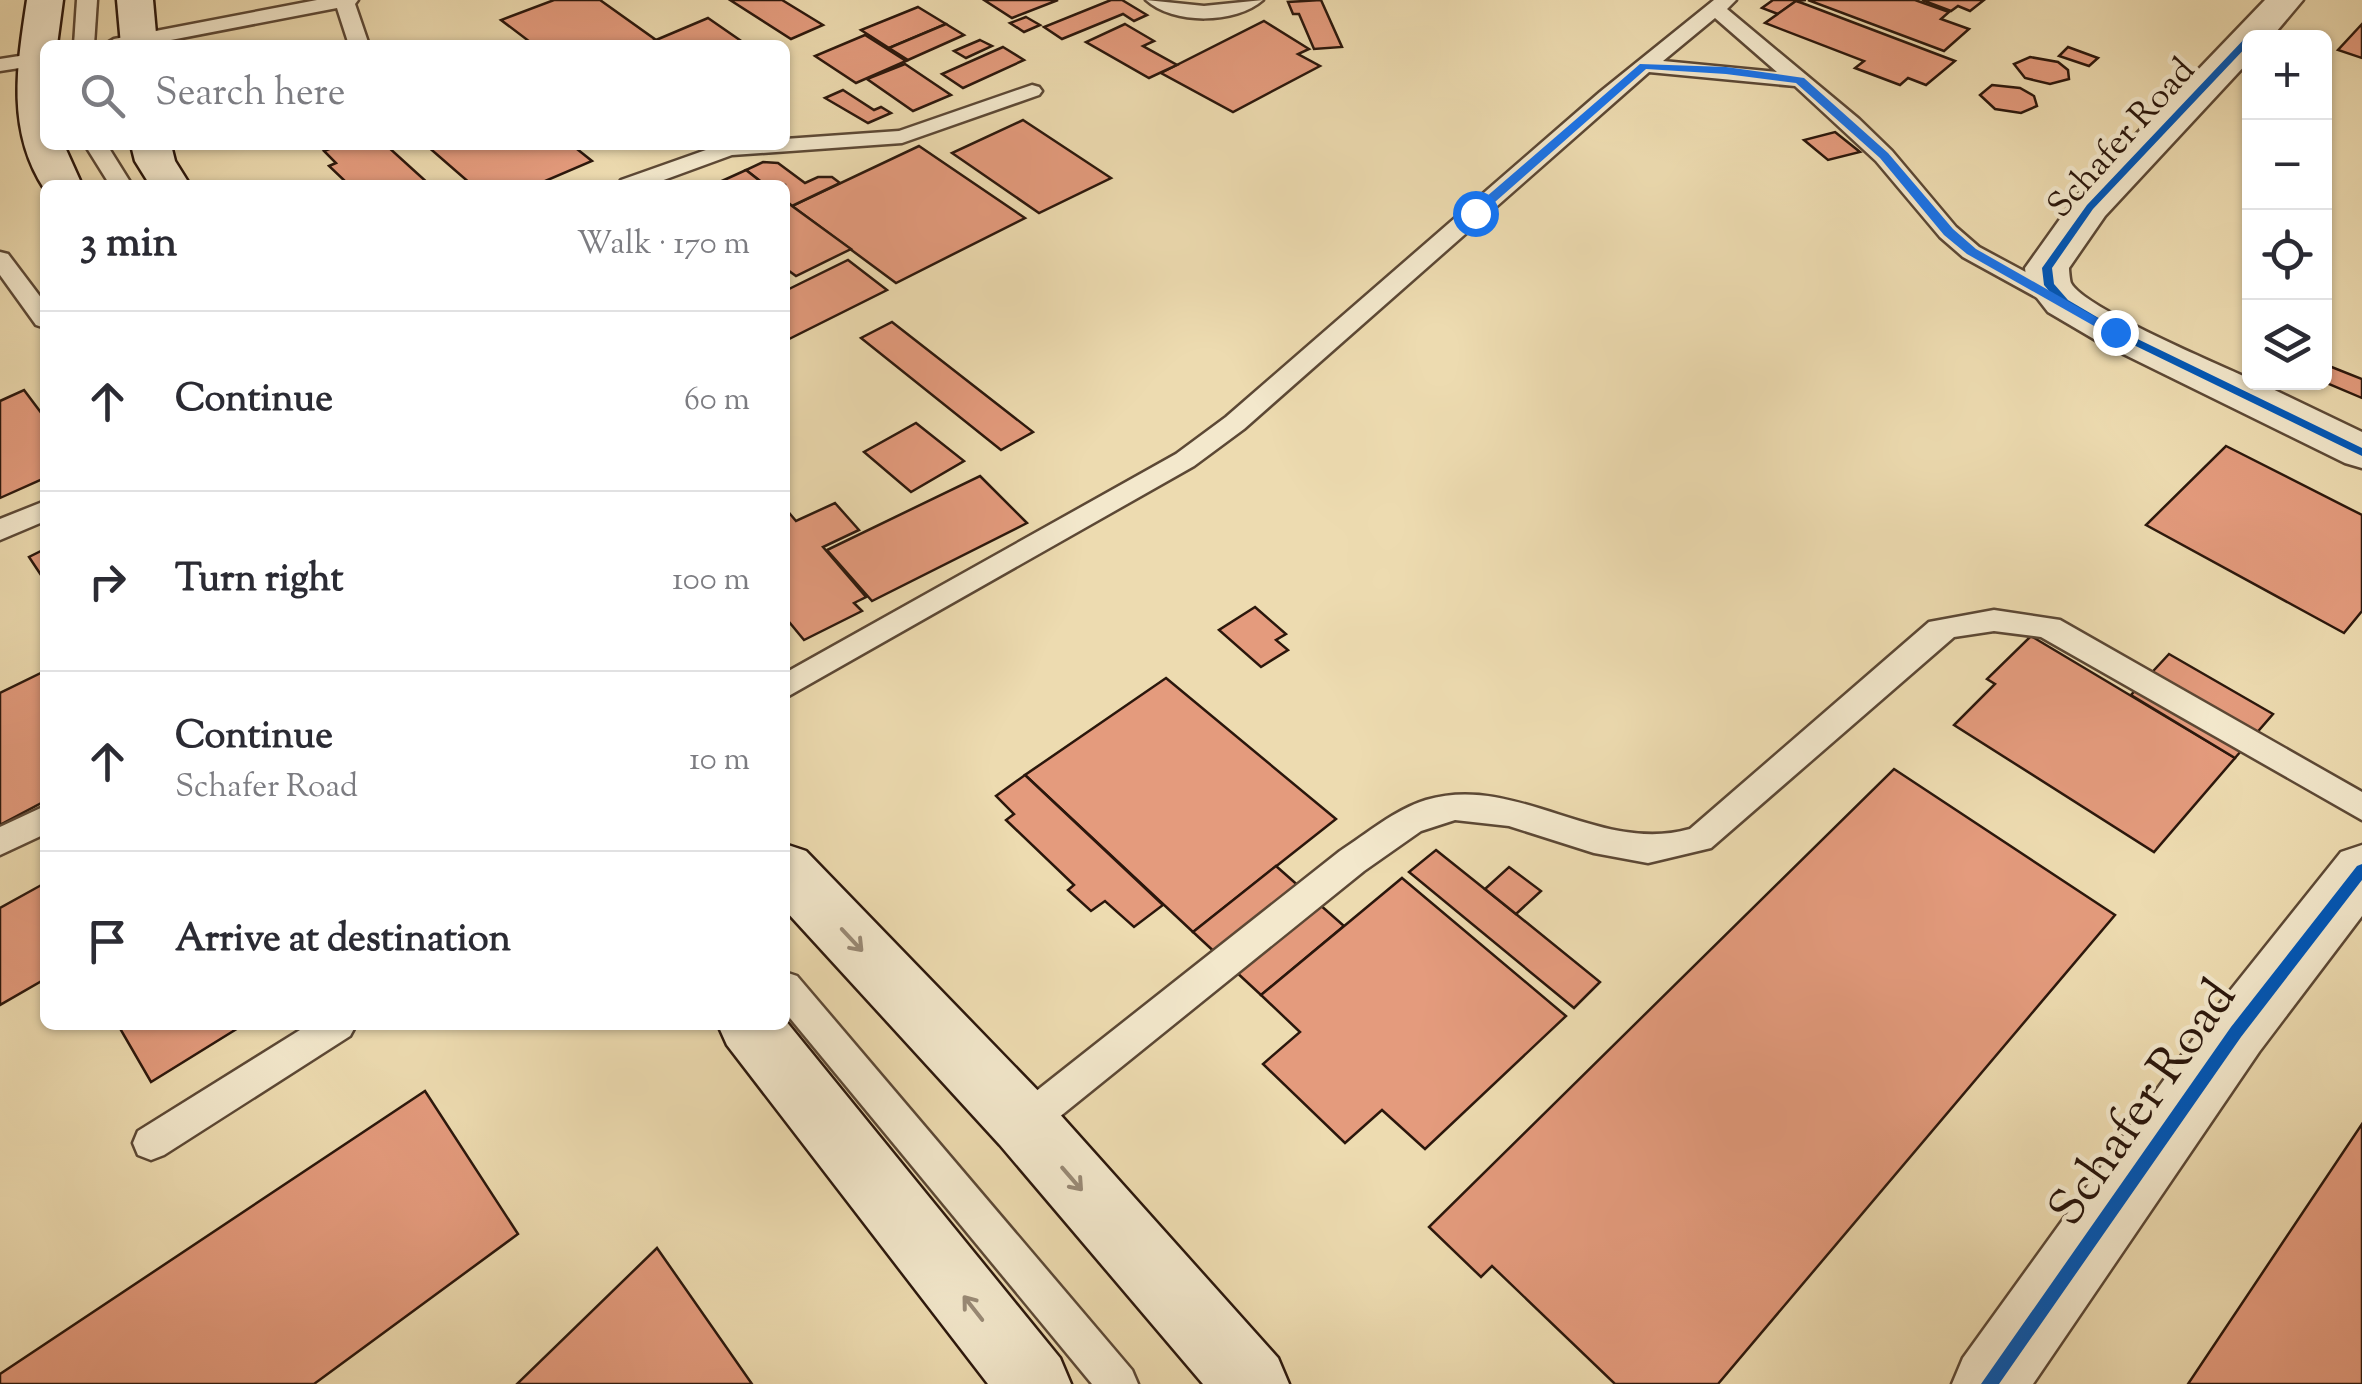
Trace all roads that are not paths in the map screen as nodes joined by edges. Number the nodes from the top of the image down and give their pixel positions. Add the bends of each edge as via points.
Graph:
1 (44, 0) edge
2 (87, 0) edge
3 (135, 0) edge
4 (346, 0) edge
5 (1156, 0) edge
6 (1252, 0) edge
7 (2286, 0) edge
8 (1720, 4) edge
9 (2258, 30) edge
10 (84, 40) edge
11 (131, 40) edge
12 (146, 40) edge
13 (358, 40) edge
14 (2242, 46) edge
15 (27, 61) edge
16 (1644, 66) junction
17 (1800, 80) junction
18 (1032, 91) dead end
19 (40, 138) edge
20 (790, 145) edge
21 (44, 150) edge
22 (99, 150) edge
23 (152, 150) edge
24 (725, 150) edge
25 (59, 180) edge
26 (117, 180) edge
27 (167, 180) edge
28 (644, 180) edge
29 (0, 259) edge
30 (2064, 302) junction
31 (40, 313) edge
32 (2362, 452) edge
33 (40, 490) edge
34 (0, 508) edge
35 (40, 512) edge
36 (0, 530) edge
37 (790, 684) edge
38 (2362, 808) edge
39 (40, 822) edge
40 (0, 842) edge
41 (2362, 870) edge
42 (790, 873) edge
43 (790, 992) edge
44 (330, 1030) edge
45 (754, 1030) edge
46 (1024, 1123) junction
47 (151, 1143) dead end
48 (1034, 1384) edge
49 (1118, 1384) edge
50 (1252, 1384) edge
51 (1989, 1384) edge

1 - 15 street
2 - 10 lane
3 - 11 street
4 - 12 lane
4 - 13 lane
5 - 6 lane via 1196,14
7 - 9 street, Schafer Road
8 - 16 lane
8 - 17 lane
14 - 30 street, Schafer Road via 2090,207 2047,268 2049,285
15 - 19 street
16 - 17 lane
16 - 37 lane via 1236,423 1185,460
17 - 30 lane via 1884,156 1971,252
18 - 20 lane via 902,137
21 - 25 street
22 - 26 lane
23 - 27 street
24 - 28 lane
29 - 31 lane
30 - 32 street
33 - 34 lane
35 - 36 lane
38 - 46 lane via 2050,628 1982,618 1938,630 1700,839 1651,851 1476,806 1433,811 1402,826
39 - 40 lane
41 - 51 street, Schafer Road via 2236,1032
42 -> 46 street
43 - 49 lane
44 - 47 lane
48 -> 45 street
46 -> 50 street

